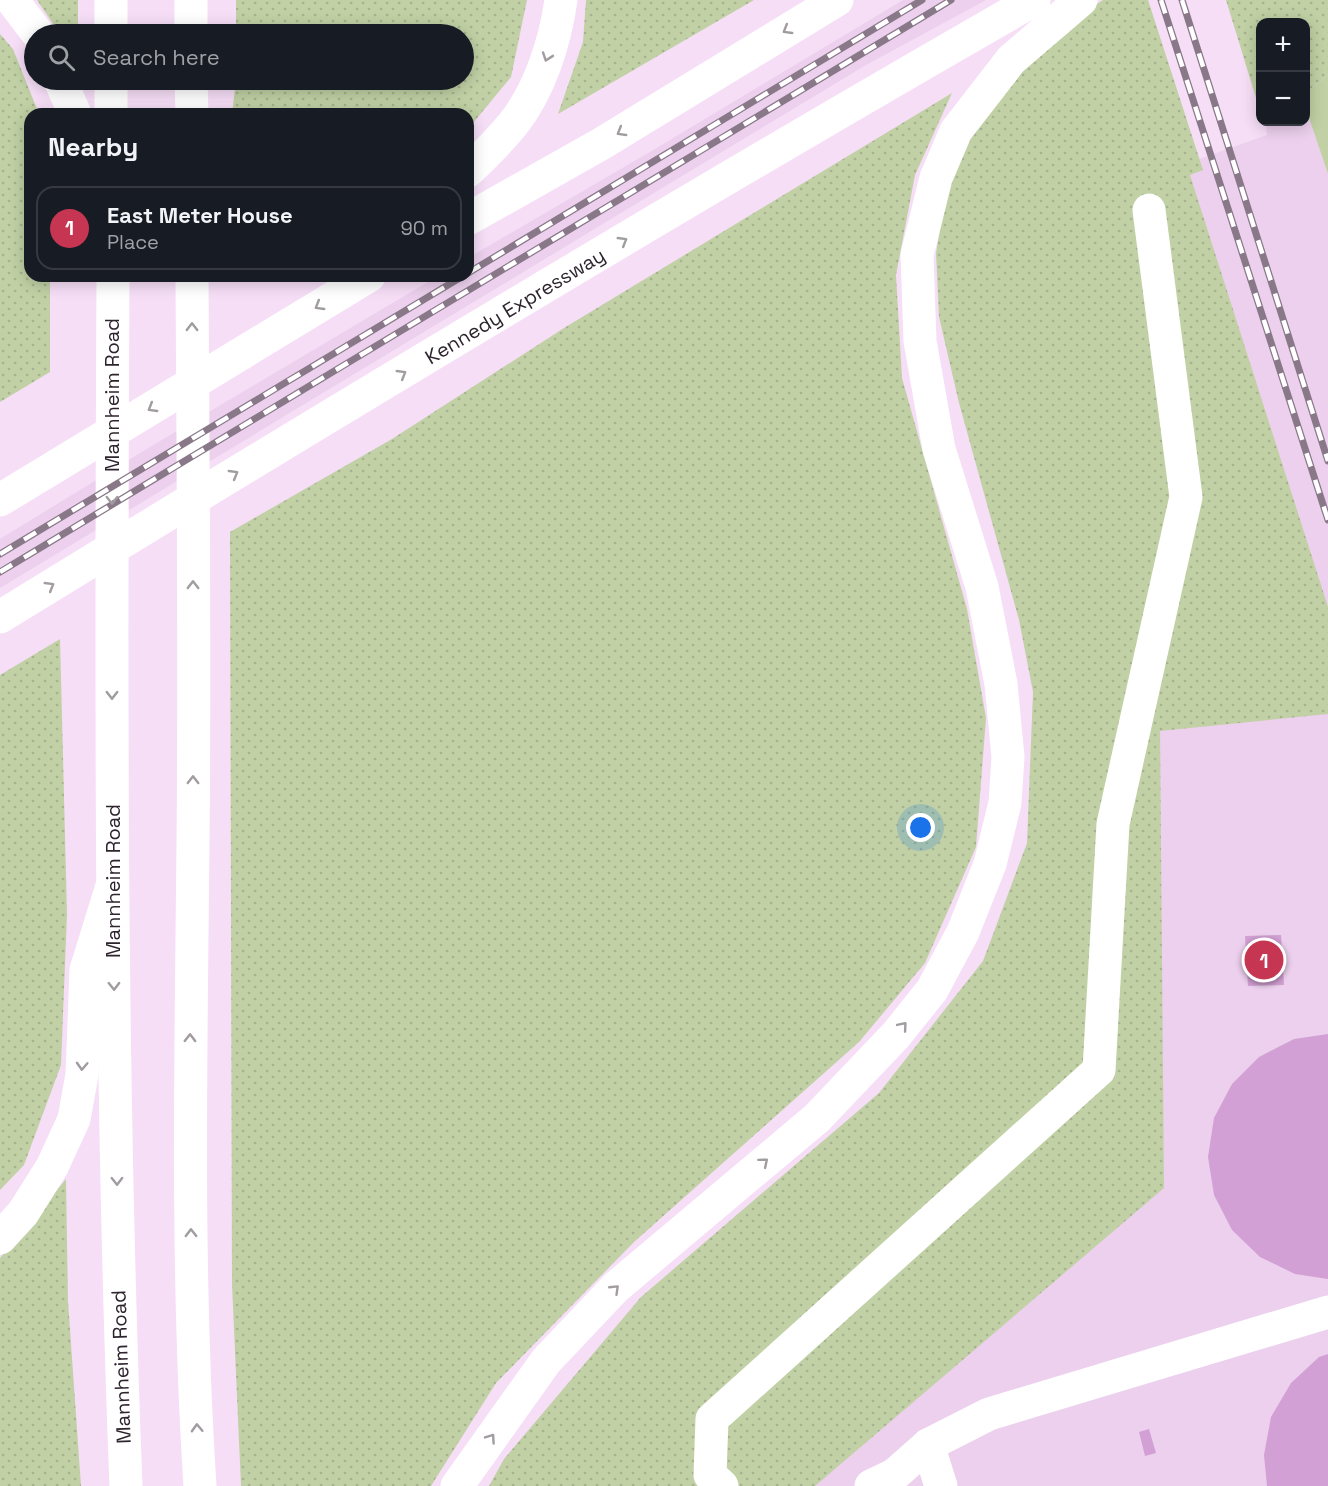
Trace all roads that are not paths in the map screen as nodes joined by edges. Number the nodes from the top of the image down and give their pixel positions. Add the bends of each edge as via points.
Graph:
1 (12, 0) edge
2 (111, 0) edge
3 (191, 0) edge
4 (561, 0) edge
5 (837, 0) edge
6 (1034, 0) edge
7 (1081, 0) edge
8 (30, 24) edge
9 (111, 24) edge
10 (191, 24) edge
11 (64, 90) edge
12 (111, 90) edge
13 (191, 90) edge
14 (72, 108) edge
15 (111, 108) edge
16 (192, 108) edge
17 (474, 165) edge
18 (1149, 210) dead end
19 (474, 216) edge
20 (113, 282) edge
21 (192, 282) edge
22 (359, 282) edge
23 (0, 500) edge
24 (0, 617) edge
25 (112, 886) junction
26 (0, 1238) edge
27 (1328, 1312) edge
28 (928, 1445) junction
29 (126, 1486) edge
30 (200, 1486) edge
31 (457, 1486) edge
32 (722, 1486) edge
33 (871, 1486) edge
34 (940, 1486) edge

1 - 8 main road
2 - 9 main road
3 - 10 main road
4 -> 17 main road via 557,30 539,80 514,122
5 -> 19 main road via 601,144
24 -> 6 main road, Kennedy Expressway via 831,116
31 -> 7 main road via 546,1361 616,1287 817,1118 896,1035 932,990 963,932 990,864 1005,803 1008,757 1001,684 982,587 939,449 920,341 917,255 936,178 956,131 1011,60
11 - 14 main road
12 - 15 main road
13 - 16 main road
18 - 32 main road via 1186,497 1113,824 1099,1070 712,1419 710,1475
20 -> 25 main road, Mannheim Road
30 -> 21 main road via 189,1120
22 -> 23 main road
25 -> 26 main road via 86,969 82,1075 74,1119 52,1167 23,1213
25 -> 29 main road, Mannheim Road via 118,1291
27 - 28 main road via 989,1414
28 - 33 main road via 894,1475
28 - 34 main road

